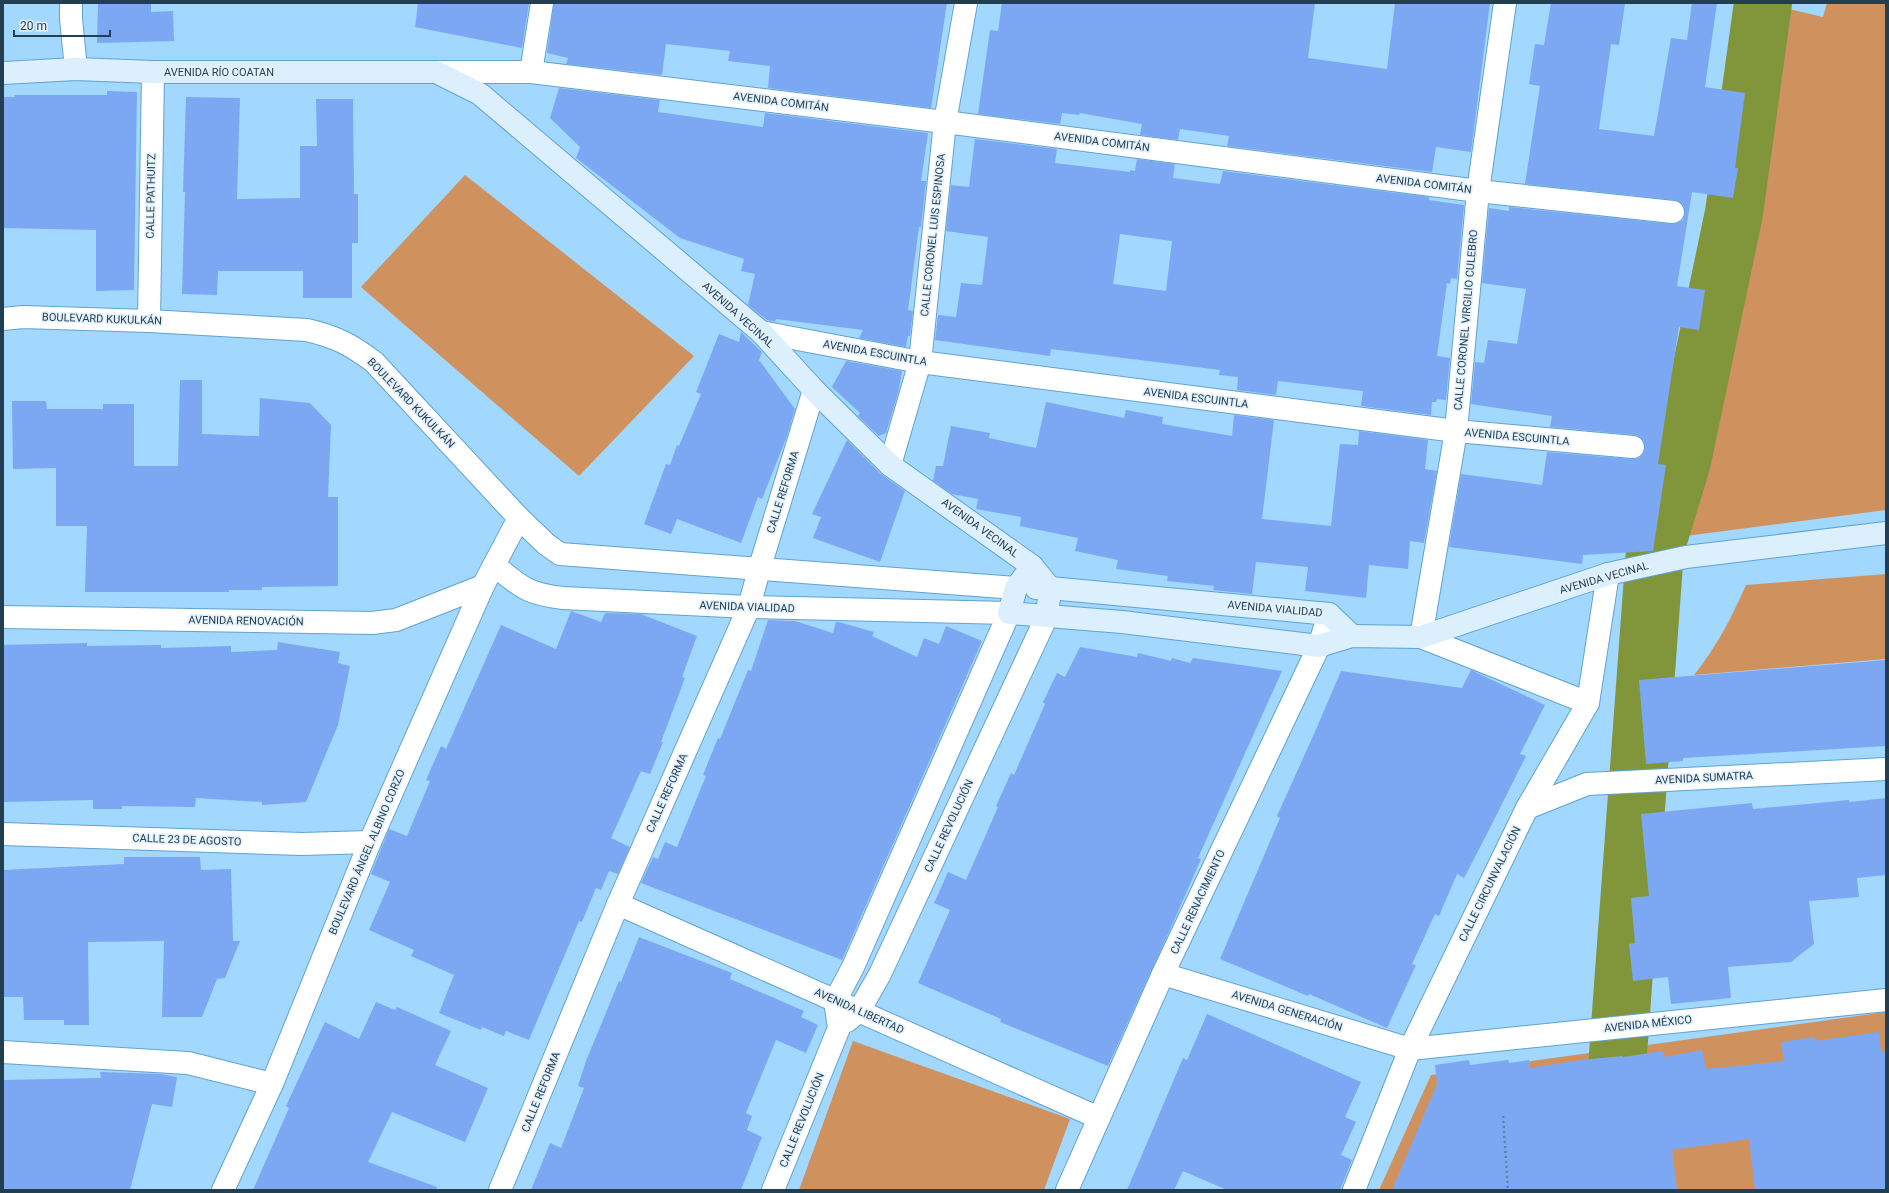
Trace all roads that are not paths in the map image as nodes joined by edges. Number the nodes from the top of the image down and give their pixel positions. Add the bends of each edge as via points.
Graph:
1 (71, 3) edge
2 (542, 3) edge
3 (966, 3) edge
4 (1505, 3) edge
5 (76, 69) junction
6 (153, 72) junction
7 (436, 72) junction
8 (531, 72) junction
9 (3, 73) edge
10 (945, 122) junction
11 (1478, 191) junction
12 (1674, 212) dead end
13 (3, 319) edge
14 (149, 320) junction
15 (761, 332) junction
16 (920, 362) junction
17 (814, 390) junction
18 (1456, 431) junction
19 (1633, 447) dead end
20 (890, 465) junction
21 (519, 518) junction
22 (1886, 533) edge
23 (494, 565) junction
24 (1032, 566) junction
25 (759, 570) junction
26 (1608, 574) junction
27 (483, 586) junction
28 (1016, 588) junction
29 (1050, 588) junction
30 (749, 607) junction
31 (1009, 613) junction
32 (1329, 614) junction
33 (1047, 616) junction
34 (3, 617) edge
35 (1352, 636) junction
36 (1421, 636) junction
37 (1319, 646) junction
38 (1588, 703) junction
39 (1886, 769) edge
40 (1527, 808) junction
41 (3, 834) edge
42 (370, 842) junction
43 (618, 904) junction
44 (1163, 974) junction
45 (1886, 1000) edge
46 (835, 1001) junction
47 (859, 1011) junction
48 (839, 1028) junction
49 (1410, 1049) junction
50 (3, 1052) edge
51 (272, 1084) junction
52 (1099, 1118) junction
53 (223, 1190) edge
54 (500, 1190) edge
55 (773, 1190) edge
56 (1067, 1190) edge
57 (1354, 1190) edge

1 - 5 street
2 - 8 street
3 - 10 street, CALLE CORONEL LUIS ESPINOSA
4 - 11 street, CALLE CORONEL VIRGILIO CULEBRO
5 - 6 street, AVENIDA RÍO COATAN
5 - 9 street, AVENIDA RÍO COATAN
6 - 7 street, AVENIDA RÍO COATAN
6 - 14 street, CALLE PATHUITZ
7 - 8 street, AVENIDA COMITÁN
7 - 15 street, AVENIDA VECINAL via 480,94
8 - 10 street, AVENIDA COMITÁN
10 - 11 street, AVENIDA COMITÁN
10 - 16 street, CALLE CORONEL LUIS ESPINOSA
11 - 12 street, AVENIDA COMITÁN
11 - 18 street, CALLE CORONEL VIRGILIO CULEBRO
13 - 14 street, BOULEVARD KUKULKÁN via 24,317
14 - 21 street, BOULEVARD KUKULKÁN via 307,330 330,335 354,346 374,362
15 - 16 street, AVENIDA ESCUINTLA
15 - 17 street, AVENIDA VECINAL
16 - 18 street, AVENIDA ESCUINTLA
16 - 20 street, CALLE CORONEL LUIS ESPINOSA
17 - 20 street, AVENIDA VECINAL
17 - 25 street, CALLE REFORMA
18 - 19 street, AVENIDA ESCUINTLA
18 - 36 street, CALLE CORONEL VIRGILIO CULEBRO
20 - 24 street, AVENIDA VECINAL
21 - 23 street, BOULEVARD ÁNGEL ALBINO CORZO
21 - 25 street, BOULEVARD KUKULKÁN via 560,554
22 - 26 street, AVENIDA VECINAL via 1686,557
23 - 27 street, BOULEVARD ÁNGEL ALBINO CORZO
23 - 30 street, AVENIDA VIALIDAD via 522,588 540,596
24 - 28 street
24 - 29 street
25 - 28 street, AVENIDA VIALIDAD
25 - 30 street, CALLE REFORMA
26 - 36 street, AVENIDA VECINAL
26 - 38 street, CALLE CIRCUNVALACIÓN
27 - 34 street, AVENIDA RENOVACIÓN via 396,620 372,623
27 - 42 street, BOULEVARD ÁNGEL ALBINO CORZO
28 - 29 street, AVENIDA VIALIDAD
28 - 31 street
29 - 32 street, AVENIDA VIALIDAD
29 - 33 street
30 - 31 street, AVENIDA VIALIDAD
30 - 43 street, CALLE REFORMA
31 - 33 street, AVENIDA VIALIDAD
31 - 46 street via 853,967
32 - 35 street, AVENIDA VIALIDAD
32 - 37 street, CALLE RENACIMIENTO
33 - 37 street, AVENIDA VIALIDAD via 1122,622
33 - 47 street, CALLE REVOLUCIÓN via 880,974
35 - 36 street, AVENIDA VECINAL
35 - 37 street, AVENIDA VIALIDAD
36 - 38 street
37 - 44 street, CALLE RENACIMIENTO
38 - 40 street, CALLE CIRCUNVALACIÓN
39 - 40 street, AVENIDA SUMATRA via 1587,784
40 - 49 street, CALLE CIRCUNVALACIÓN
41 - 42 street, CALLE 23 DE AGOSTO via 302,844
42 - 51 street, BOULEVARD ÁNGEL ALBINO CORZO
43 - 46 street, AVENIDA LIBERTAD
43 - 54 street, CALLE REFORMA
44 - 49 street, AVENIDA GENERACIÓN
44 - 52 street, CALLE RENACIMIENTO
45 - 49 street, AVENIDA MÉXICO
46 - 47 street, AVENIDA LIBERTAD
46 - 48 street
47 - 48 street, CALLE REVOLUCIÓN
47 - 52 street, AVENIDA LIBERTAD
48 - 55 street, CALLE REVOLUCIÓN
49 - 57 street, CALLE CIRCUNVALACIÓN
50 - 51 street via 188,1062
51 - 53 street, BOULEVARD ÁNGEL ALBINO CORZO
52 - 56 street, CALLE RENACIMIENTO

